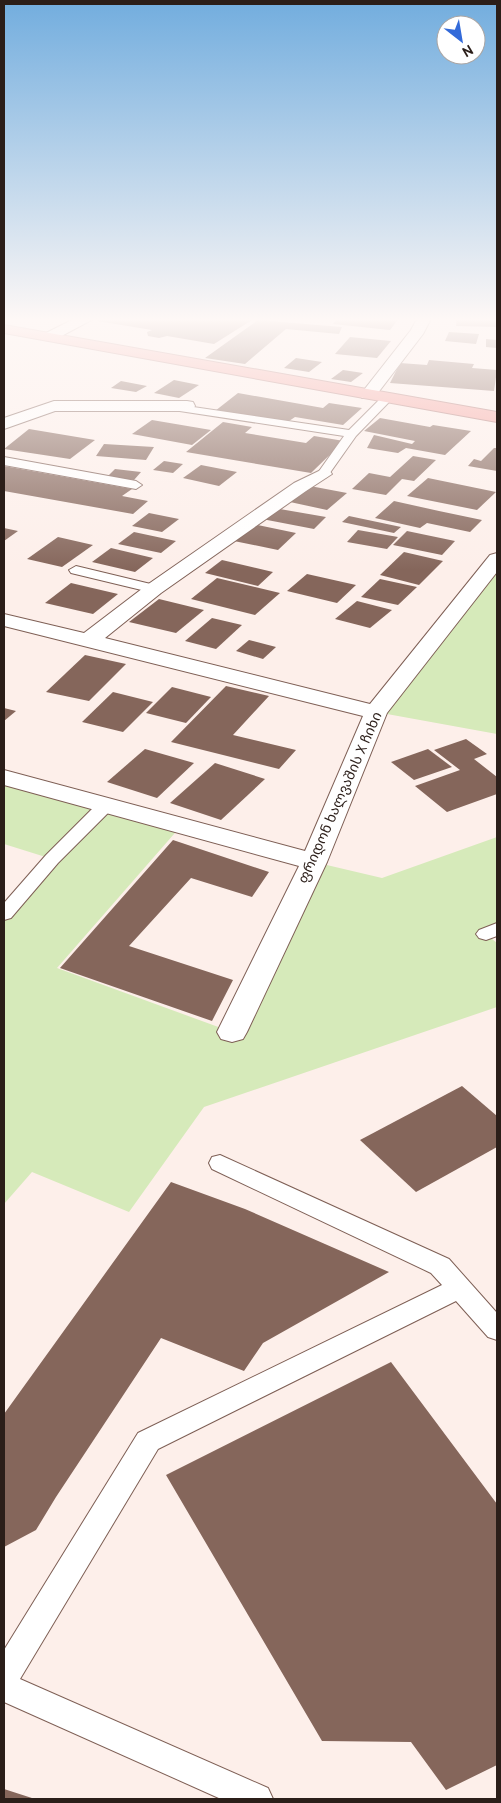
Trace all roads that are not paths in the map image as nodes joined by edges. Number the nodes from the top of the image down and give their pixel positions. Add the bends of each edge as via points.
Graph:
1 (384, 401) edge
2 (405, 401) edge
3 (180, 407) joint
4 (497, 417) edge
5 (4, 424) edge
6 (352, 434) junction
7 (4, 461) edge
8 (323, 474) joint
9 (136, 485) dead end
10 (497, 559) edge
11 (76, 570) dead end
12 (154, 589) junction
13 (4, 620) edge
14 (88, 641) junction
15 (376, 712) junction
16 (4, 777) edge
17 (106, 806) junction
18 (314, 862) junction
19 (4, 914) edge
20 (232, 1032) dead end
21 (220, 1163) dead end
22 (459, 1288) junction
23 (497, 1330) edge
24 (4, 1677) edge
25 (4, 1686) edge
26 (257, 1799) edge

1 - 6 lane
2 - 4 highway
3 - 5 street via 54,406
3 - 6 lane
6 - 8 lane
7 - 9 lane
8 - 12 street via 300,486
10 - 15 street, ფრიდონ ხალვაშის X ჩიხი
11 - 12 lane
12 - 14 street
13 - 14 street
14 - 15 street
15 - 18 street, ფრიდონ ხალვაშის X ჩიხი
16 - 17 street
17 - 18 street
17 - 19 lane via 52,859
18 - 20 street, ფრიდონ ხალვაშის X ჩიხი
21 - 22 lane via 440,1266
22 - 23 lane
22 - 24 lane via 148,1441
25 - 26 lane

